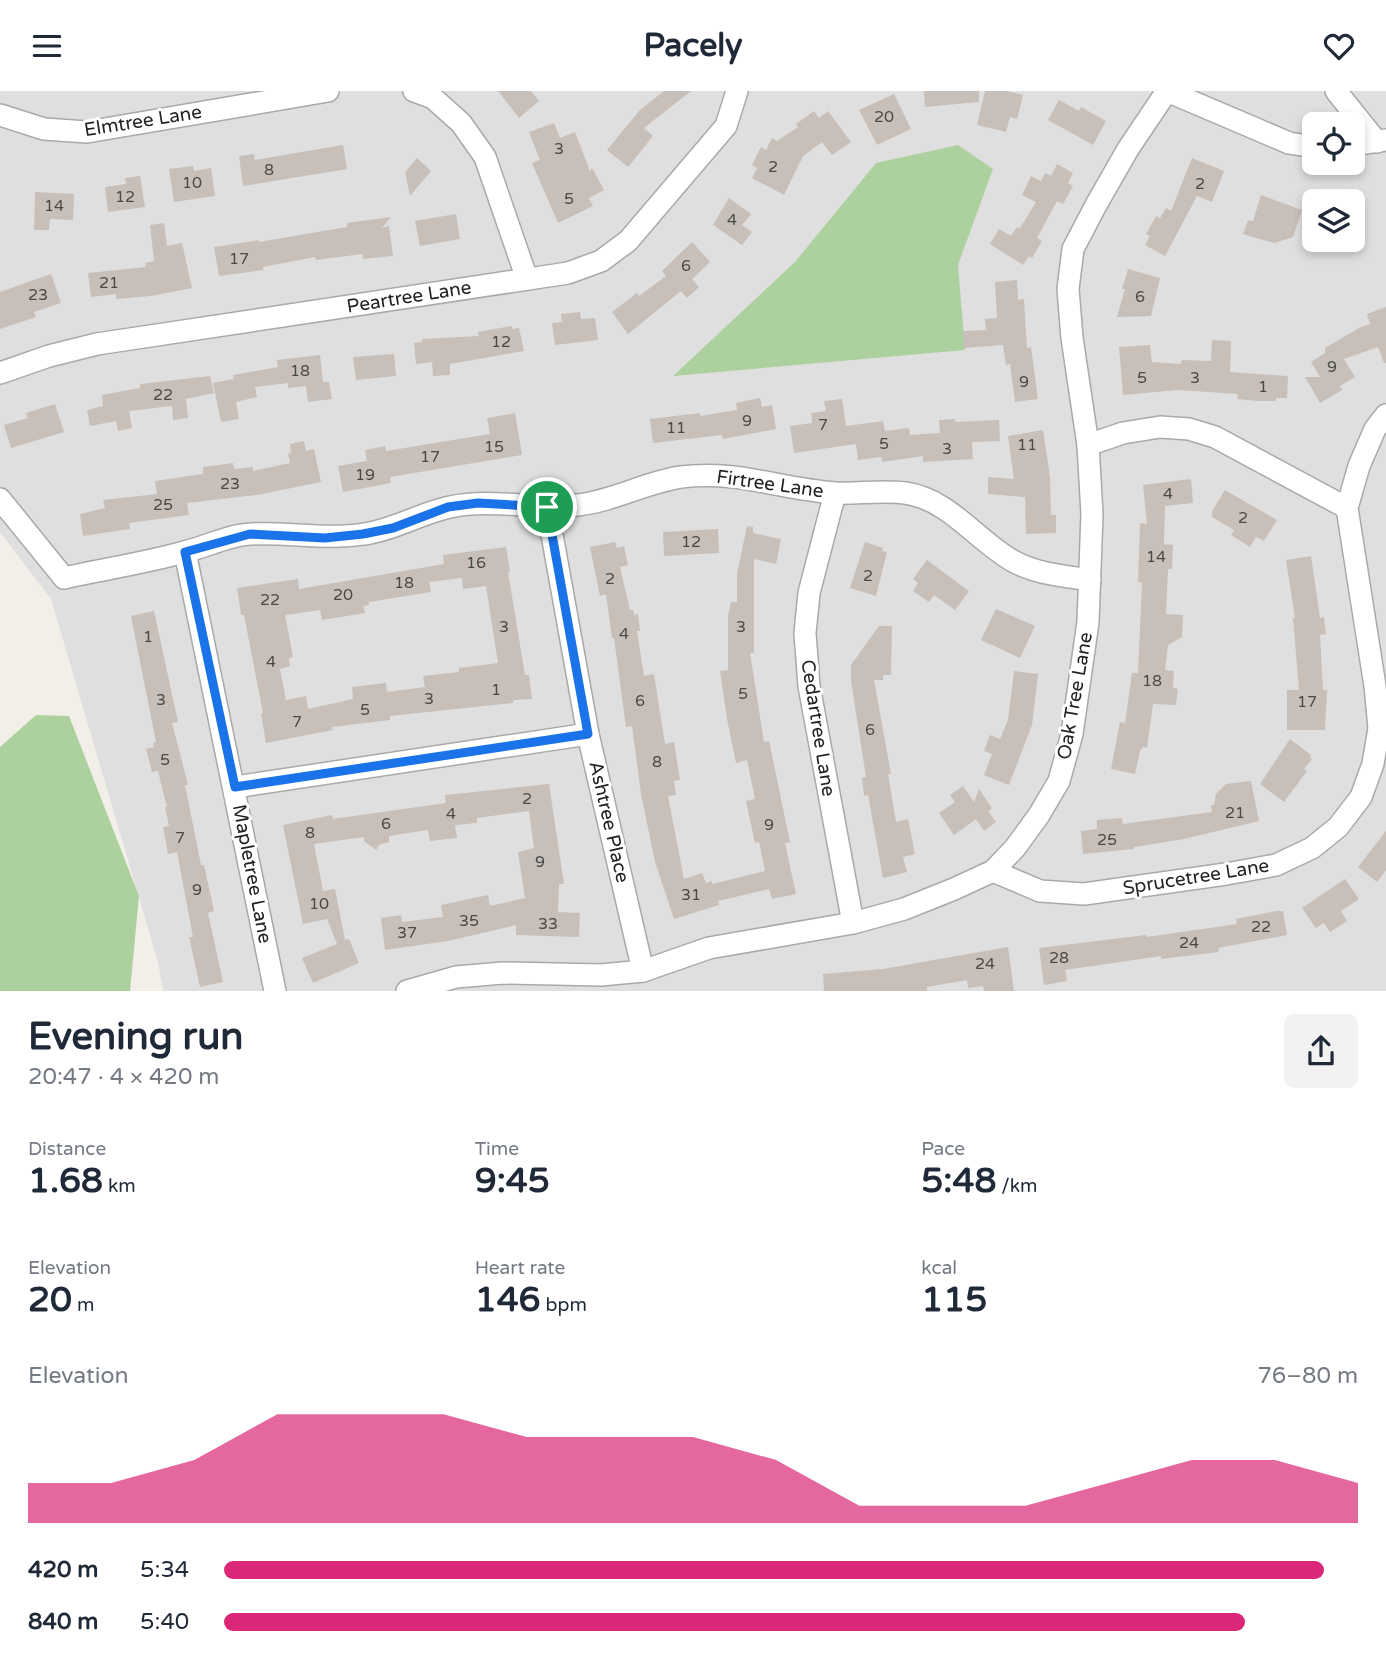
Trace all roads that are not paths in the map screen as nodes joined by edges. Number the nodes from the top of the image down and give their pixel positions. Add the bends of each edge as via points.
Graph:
1 (328, 91) edge
2 (414, 91) edge
3 (737, 91) edge
4 (1167, 91) edge
5 (1336, 91) edge
6 (0, 115) edge
7 (1381, 141) edge
8 (1302, 145) edge
9 (527, 279) junction
10 (0, 373) edge
11 (1386, 415) edge
12 (1088, 445) junction
13 (835, 493) junction
14 (0, 499) edge
15 (547, 507) junction
16 (1348, 508) junction
17 (185, 552) junction
18 (1090, 580) junction
19 (588, 734) junction
20 (235, 787) junction
21 (993, 870) junction
22 (853, 923) junction
23 (643, 971) junction
24 (275, 991) edge
25 (407, 991) edge

1 - 6 street, Elmtree Lane via 88,132 44,129
2 - 9 street via 433,98 461,123 485,156
3 - 9 street, Peartree Lane via 726,126 628,241 601,261 568,273
4 - 8 street
4 - 12 street, Oak Tree Lane via 1073,249 1068,289
5 - 7 street
9 - 10 street, Peartree Lane via 97,344
11 - 16 street, Sprucetree Lane via 1359,466
12 - 16 street via 1160,427 1189,429 1215,437
12 - 18 street, Oak Tree Lane
13 - 15 street, Firtree Lane via 711,475 680,477 581,505
13 - 18 street, Firtree Lane via 906,493 939,505 1015,562 1049,574
13 - 22 street, Cedartree Lane via 809,593 805,633 809,686
14 - 17 street, Firtree Lane via 64,578
15 - 17 street, Firtree Lane via 478,503 448,507 363,534 325,538 250,534
15 - 19 street, Ashtree Place
16 - 21 street, Sprucetree Lane via 1379,728 1373,764 1360,797 1338,827 1312,848 1276,865 1084,894 1040,891
17 - 20 street, Mapletree Lane
18 - 21 street, Oak Tree Lane via 1081,680 1059,781 1015,848
19 - 20 street
19 - 23 street, Ashtree Place
20 - 24 street, Mapletree Lane
21 - 22 street, Oak Tree Lane via 904,909
22 - 23 street, Oak Tree Lane via 709,948
23 - 25 street, Oak Tree Lane via 503,973 456,977

